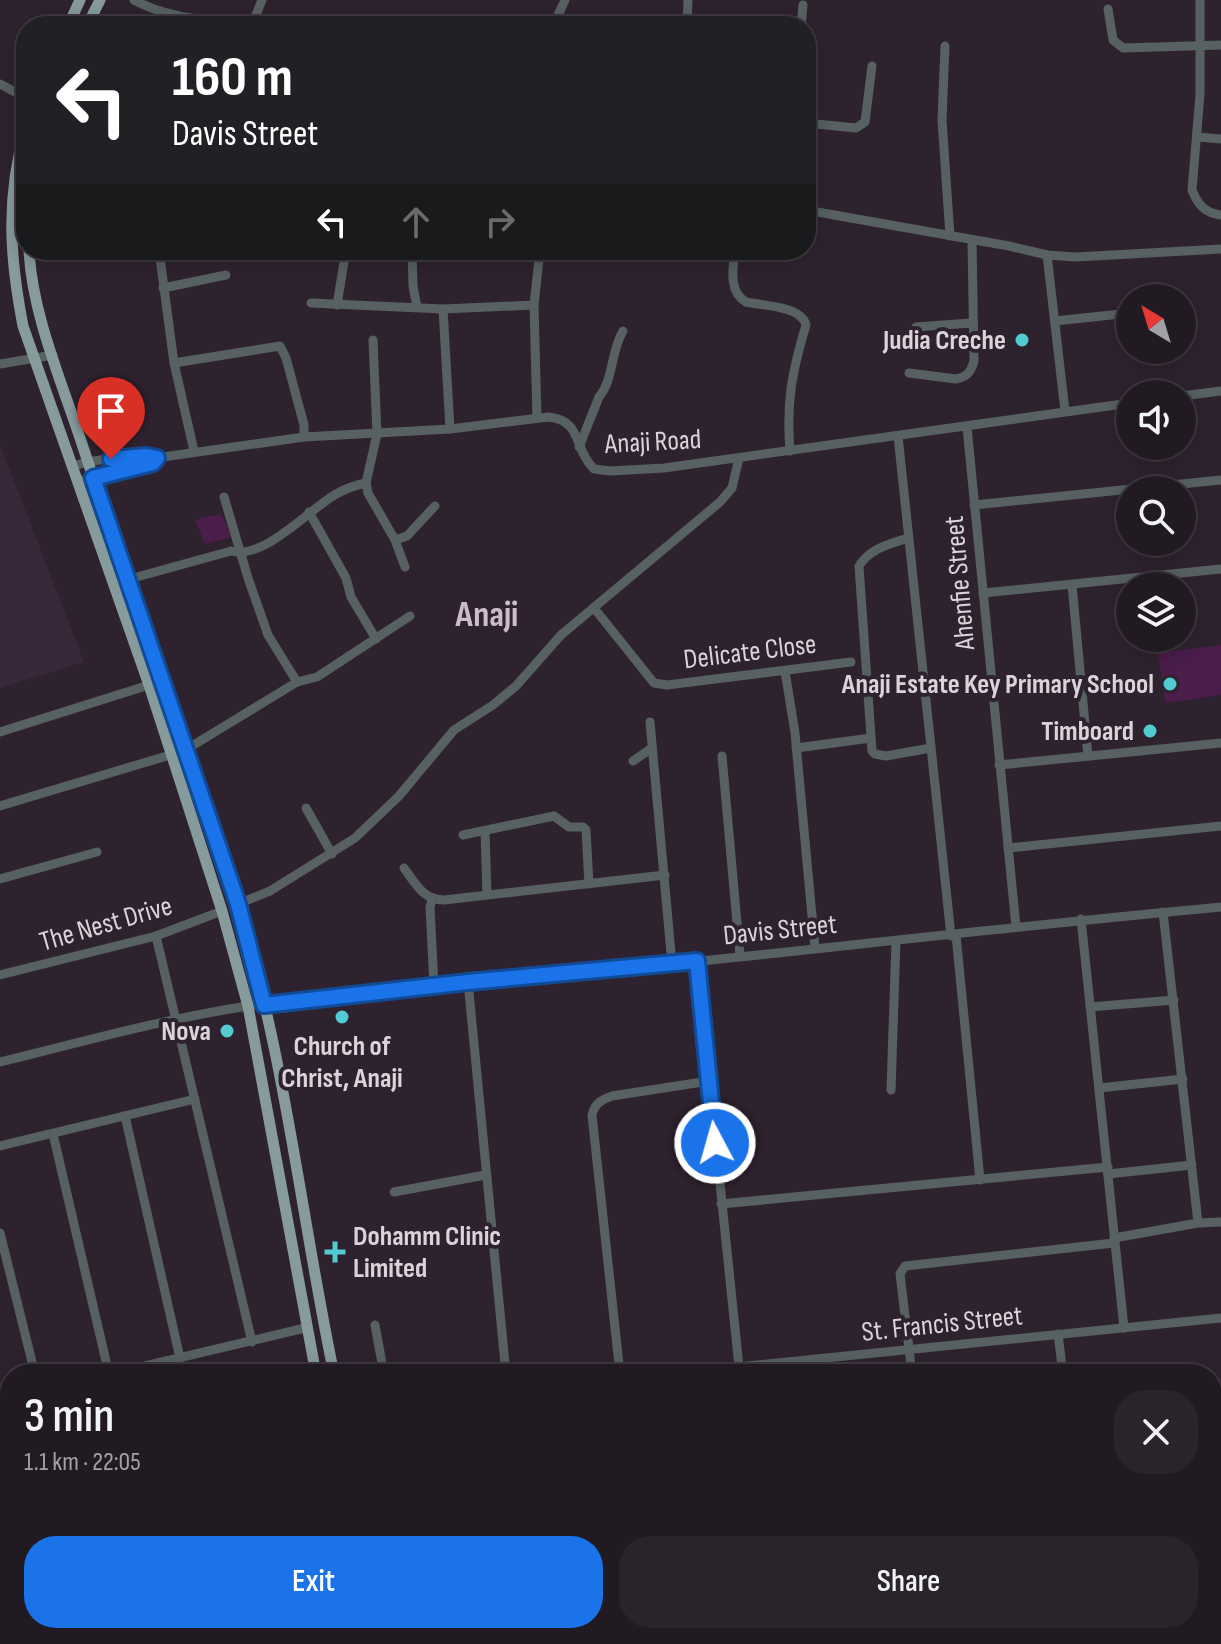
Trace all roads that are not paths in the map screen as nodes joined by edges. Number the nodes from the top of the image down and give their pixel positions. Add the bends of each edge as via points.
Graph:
1 (134, 0) edge
2 (1200, 0) edge
3 (803, 5) dead end
4 (1108, 9) dead end
5 (195, 16) edge
6 (802, 16) edge
7 (1221, 45) edge
8 (945, 46) dead end
9 (1201, 46) junction
10 (872, 66) dead end
11 (816, 124) edge
12 (1198, 137) junction
13 (1221, 139) edge
14 (16, 166) edge
15 (816, 212) edge
16 (1221, 215) edge
17 (950, 236) junction
18 (972, 241) junction
19 (1221, 249) edge
20 (1047, 255) junction
21 (29, 260) edge
22 (160, 260) edge
23 (344, 260) edge
24 (412, 260) edge
25 (539, 260) edge
26 (735, 260) edge
27 (226, 275) dead end
28 (163, 288) junction
29 (311, 303) dead end
30 (337, 305) junction
31 (534, 305) junction
32 (417, 307) junction
33 (443, 309) junction
34 (1116, 314) edge
35 (1055, 321) junction
36 (971, 323) junction
37 (916, 327) dead end
38 (623, 331) dead end
39 (373, 340) dead end
40 (53, 355) junction
41 (33, 359) junction
42 (174, 363) junction
43 (0, 364) edge
44 (909, 373) dead end
45 (1221, 391) edge
46 (1196, 394) edge
47 (1116, 405) edge
48 (1065, 411) junction
49 (537, 418) junction
50 (967, 427) junction
51 (450, 429) junction
52 (377, 434) junction
53 (898, 436) junction
54 (304, 437) junction
55 (579, 447) junction
56 (194, 451) junction
57 (790, 451) junction
58 (157, 458) junction
59 (739, 458) junction
60 (88, 462) junction
61 (73, 466) junction
62 (93, 478) junction
63 (1221, 480) edge
64 (79, 481) junction
65 (366, 483) junction
66 (224, 497) dead end
67 (974, 505) junction
68 (435, 506) dead end
69 (309, 512) junction
70 (908, 538) junction
71 (395, 540) junction
72 (241, 553) junction
73 (405, 567) dead end
74 (1221, 569) edge
75 (126, 580) junction
76 (1072, 585) junction
77 (983, 593) junction
78 (594, 608) junction
79 (410, 616) dead end
80 (376, 639) junction
81 (851, 662) dead end
82 (785, 671) junction
83 (297, 682) junction
84 (149, 685) junction
85 (650, 722) dead end
86 (0, 732) edge
87 (871, 738) junction
88 (1221, 743) edge
89 (652, 748) junction
90 (796, 748) junction
91 (931, 748) junction
92 (187, 749) junction
93 (170, 755) junction
94 (722, 756) dead end
95 (1088, 756) junction
96 (633, 761) dead end
97 (999, 765) junction
98 (0, 806) edge
99 (306, 808) dead end
100 (1221, 826) edge
101 (485, 831) junction
102 (463, 835) dead end
103 (1008, 848) junction
104 (97, 852) dead end
105 (332, 854) junction
106 (404, 868) dead end
107 (665, 875) junction
108 (0, 879) edge
109 (589, 884) junction
110 (487, 895) junction
111 (432, 900) junction
112 (238, 904) junction
113 (1221, 907) edge
114 (222, 911) junction
115 (1163, 912) junction
116 (1081, 919) junction
117 (1016, 927) junction
118 (953, 935) junction
119 (156, 936) junction
120 (896, 941) junction
121 (815, 948) junction
122 (740, 956) junction
123 (697, 961) junction
124 (672, 964) junction
125 (0, 975) edge
126 (468, 982) junction
127 (434, 986) junction
128 (1174, 1000) junction
129 (264, 1005) junction
130 (248, 1006) junction
131 (1090, 1007) junction
132 (176, 1019) junction
133 (0, 1062) edge
134 (1183, 1079) junction
135 (709, 1081) junction
136 (1099, 1088) junction
137 (891, 1090) dead end
138 (195, 1099) junction
139 (125, 1116) junction
140 (53, 1134) junction
141 (0, 1146) edge
142 (1192, 1165) junction
143 (1108, 1171) junction
144 (485, 1175) junction
145 (980, 1180) junction
146 (394, 1192) dead end
147 (721, 1204) junction
148 (1221, 1222) edge
149 (1198, 1223) junction
150 (0, 1233) edge
151 (1114, 1241) junction
152 (1221, 1318) edge
153 (375, 1325) dead end
154 (305, 1328) junction
155 (1124, 1328) junction
156 (1058, 1334) junction
157 (252, 1342) junction
158 (910, 1351) junction
159 (180, 1358) junction
160 (33, 1364) edge
161 (108, 1364) edge
162 (154, 1364) edge
163 (314, 1364) edge
164 (332, 1364) edge
165 (382, 1364) edge
166 (505, 1364) edge
167 (619, 1364) edge
168 (739, 1364) edge
169 (771, 1364) edge
170 (911, 1364) edge
171 (1062, 1364) edge

1 - 5 street via 150,9
2 - 9 street
3 - 6 street
4 - 9 street via 1113,40 1123,48
7 - 9 street
8 - 17 street via 942,120
9 - 12 street
10 - 11 street via 862,126
12 - 13 street
12 - 16 street via 1192,190 1197,204
14 - 41 main road via 12,271
15 - 17 street
17 - 18 street
18 - 20 street
18 - 36 street
19 - 20 street
20 - 35 street
21 - 40 main road via 30,283
22 - 28 street
23 - 30 street
24 - 32 street
25 - 31 street
26 - 57 street via 734,290 739,298 798,313 806,325 787,411
27 - 28 street
28 - 42 street
29 - 30 street
30 - 32 street
31 - 33 street
31 - 49 street
32 - 33 street
33 - 51 street
34 - 35 street
35 - 48 street
36 - 37 street
36 - 44 street via 974,361 967,375 956,379
38 - 55 street via 613,350 605,391
39 - 52 street
40 - 41 street
40 - 60 main road
41 - 43 street
41 - 61 main road
42 - 54 street via 280,346
42 - 56 street
45 - 46 street
47 - 48 street, Anaji Road
48 - 50 street, Anaji Road
49 - 51 street, Anaji Road
49 - 55 street, Anaji Road via 569,423
50 - 53 street, Anaji Road
50 - 67 street, Ahenfie Street
51 - 52 street, Anaji Road
52 - 54 street, Anaji Road
52 - 65 street
53 - 57 street, Anaji Road
53 - 70 street
54 - 56 street, Anaji Road
55 - 59 street, Anaji Road via 591,467 610,471
56 - 58 street, Anaji Road
57 - 59 street, Anaji Road
58 - 60 street, Anaji Road
58 - 62 street, Anaji Road
59 - 78 street via 732,488 720,502
60 - 61 street, Anaji Road
60 - 62 main road
61 - 64 main road
62 - 64 street, Anaji Road
62 - 75 main road
63 - 67 street
64 - 84 main road
65 - 69 street
65 - 71 street
66 - 72 street
67 - 77 street, Ahenfie Street
68 - 71 street via 407,536
69 - 72 street via 265,546
69 - 80 street
70 - 87 street via 879,547 859,566
70 - 91 street
71 - 73 street
72 - 75 street via 231,551
72 - 83 street via 268,635
74 - 76 street
75 - 92 main road
76 - 77 street
76 - 95 street
77 - 97 street, Ahenfie Street
78 - 82 street, Delicate Close via 654,683
78 - 105 street via 541,655 516,686 454,730 399,796
79 - 80 street
80 - 83 street via 317,677
81 - 82 street, Delicate Close
82 - 90 street
83 - 92 street
84 - 86 street
84 - 93 main road
85 - 89 street
87 - 90 street
87 - 91 street via 875,754 886,756
88 - 95 street
89 - 96 street
89 - 107 street
90 - 121 street
91 - 118 street
92 - 112 main road
93 - 98 street
93 - 114 main road
94 - 122 street
95 - 97 street
97 - 103 street, Ahenfie Street
99 - 105 street
100 - 103 street
101 - 102 street
101 - 109 street via 554,816 569,827 583,827
101 - 110 street
103 - 117 street, Ahenfie Street
104 - 108 street
105 - 112 street
106 - 111 street
107 - 109 street
107 - 124 street
109 - 110 street
110 - 111 street
111 - 127 street
112 - 129 main road
113 - 115 street, Davis Street
114 - 119 street, The Nest Drive
114 - 130 main road
115 - 116 street, Davis Street
115 - 128 street
116 - 117 street, Davis Street
116 - 131 street
117 - 118 street, Davis Street
118 - 120 street, Davis Street
118 - 145 street
119 - 125 street, The Nest Drive
119 - 132 street
120 - 121 street, Davis Street
120 - 137 street
121 - 122 street, Davis Street
122 - 123 street, Davis Street
123 - 124 street, Davis Street
123 - 135 street
124 - 126 street, Davis Street
126 - 127 street, Davis Street
126 - 144 street
127 - 129 street, Davis Street
128 - 131 street
128 - 134 street
129 - 130 street, Davis Street
129 - 164 main road
130 - 132 street, Davis Street
130 - 154 main road
131 - 136 street
132 - 133 street, Davis Street
132 - 138 street
134 - 136 street
134 - 142 street
135 - 147 street
135 - 167 street via 612,1096 594,1107
136 - 143 street
138 - 139 street
138 - 157 street
139 - 140 street
139 - 159 street
140 - 141 street
140 - 161 street
142 - 143 street
142 - 149 street
143 - 145 street
143 - 151 street
144 - 146 street
144 - 166 street
145 - 147 street
147 - 168 street
148 - 149 street
149 - 151 street
150 - 160 street
151 - 155 street
151 - 158 street via 905,1266 900,1274
152 - 155 street, St. Francis Street
153 - 165 street
154 - 157 street
154 - 163 main road
155 - 156 street, St. Francis Street
156 - 158 street, St. Francis Street
156 - 171 street
157 - 159 street
158 - 169 street, St. Francis Street
158 - 170 street
159 - 162 street

